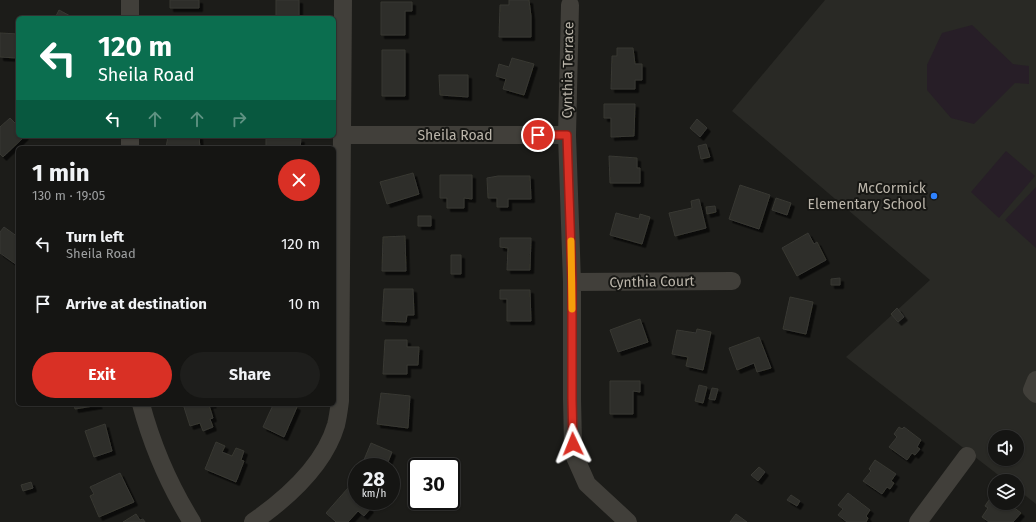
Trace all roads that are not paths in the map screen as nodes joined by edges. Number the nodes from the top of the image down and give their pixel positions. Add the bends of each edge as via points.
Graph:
1 (130, 0) edge
2 (343, 0) edge
3 (570, 5) dead end
4 (130, 16) edge
5 (343, 135) junction
6 (567, 135) junction
7 (732, 281) dead end
8 (572, 282) junction
9 (1036, 380) edge
10 (1036, 394) edge
11 (141, 406) edge
12 (967, 456) dead end
13 (192, 522) edge
14 (253, 522) edge
15 (628, 522) edge
16 (918, 522) edge

1 - 4 street
2 - 5 street
3 - 6 street, Cynthia Terrace
5 - 6 street, Sheila Road
5 - 14 street via 341,394 336,425 324,452 302,479
6 - 8 street, Cynthia Terrace
7 - 8 street, Cynthia Court
8 - 15 street, Cynthia Terrace via 572,399 575,457 587,484
9 - 10 street via 1032,390
11 - 13 street via 162,464 180,504
12 - 16 street

